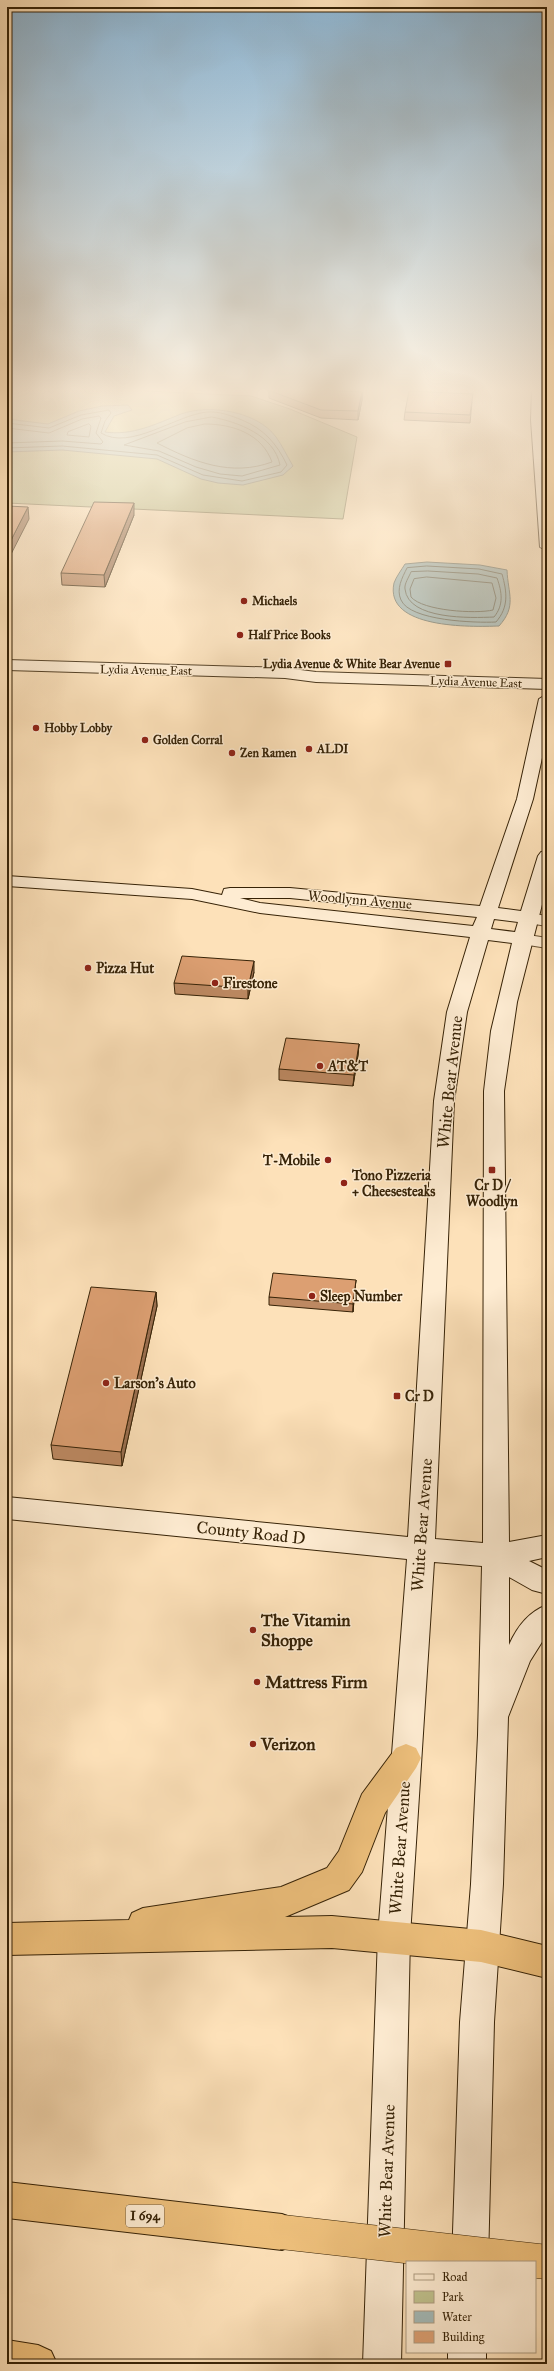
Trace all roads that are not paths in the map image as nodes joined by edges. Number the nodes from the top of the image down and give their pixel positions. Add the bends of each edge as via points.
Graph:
1 (543, 500) edge
2 (547, 547) edge
3 (7, 664) edge
4 (547, 670) edge
5 (285, 673) junction
6 (547, 684) edge
7 (547, 699) edge
8 (547, 856) edge
9 (7, 881) edge
10 (547, 921) edge
11 (482, 922) junction
12 (525, 928) junction
13 (547, 943) edge
14 (7, 1508) edge
15 (547, 1546) edge
16 (421, 1548) junction
17 (496, 1556) junction
18 (547, 1582) edge
19 (547, 1617) edge
20 (493, 1719) junction
21 (406, 1758) junction
22 (394, 1936) junction
23 (55, 1938) junction
24 (7, 1939) edge
25 (481, 1946) junction
26 (547, 1962) edge
27 (7, 2200) edge
28 (470, 2261) edge
29 (547, 2262) edge
30 (467, 2353) edge
31 (7, 2359) edge
32 (38, 2364) edge
33 (382, 2364) edge
34 (467, 2364) edge

1 - 2 main road
3 - 5 main road, Lydia Avenue East
4 - 5 main road, Lydia Avenue East via 338,668
5 - 6 main road, Lydia Avenue East via 316,677
7 - 11 main road, White Bear Avenue via 525,799
8 - 12 main road
9 - 11 main road, Woodlynn Avenue via 192,894 260,908
10 - 12 street
11 - 12 main road, Woodlynn Avenue
11 - 16 main road, White Bear Avenue via 457,1012 444,1101
12 - 13 street
12 - 17 main road via 506,1000 497,1050 494,1091
14 - 16 main road, County Road D via 327,1541
15 - 17 main road, County Road D
16 - 17 main road, County Road D
16 - 21 main road, White Bear Avenue
17 - 18 main road, County Road D via 542,1582
17 - 20 main road
19 - 20 main road via 536,1625 527,1637
20 - 25 main road via 487,1884
21 - 22 main road, White Bear Avenue
21 - 23 highway via 373,1804 351,1861 338,1879 282,1903
22 - 23 highway via 332,1932
22 - 25 highway
22 - 33 main road, White Bear Avenue
23 - 24 highway
25 - 26 highway
25 - 28 main road
27 - 29 highway, I 694, bridge
30 - 34 main road
31 - 32 highway

